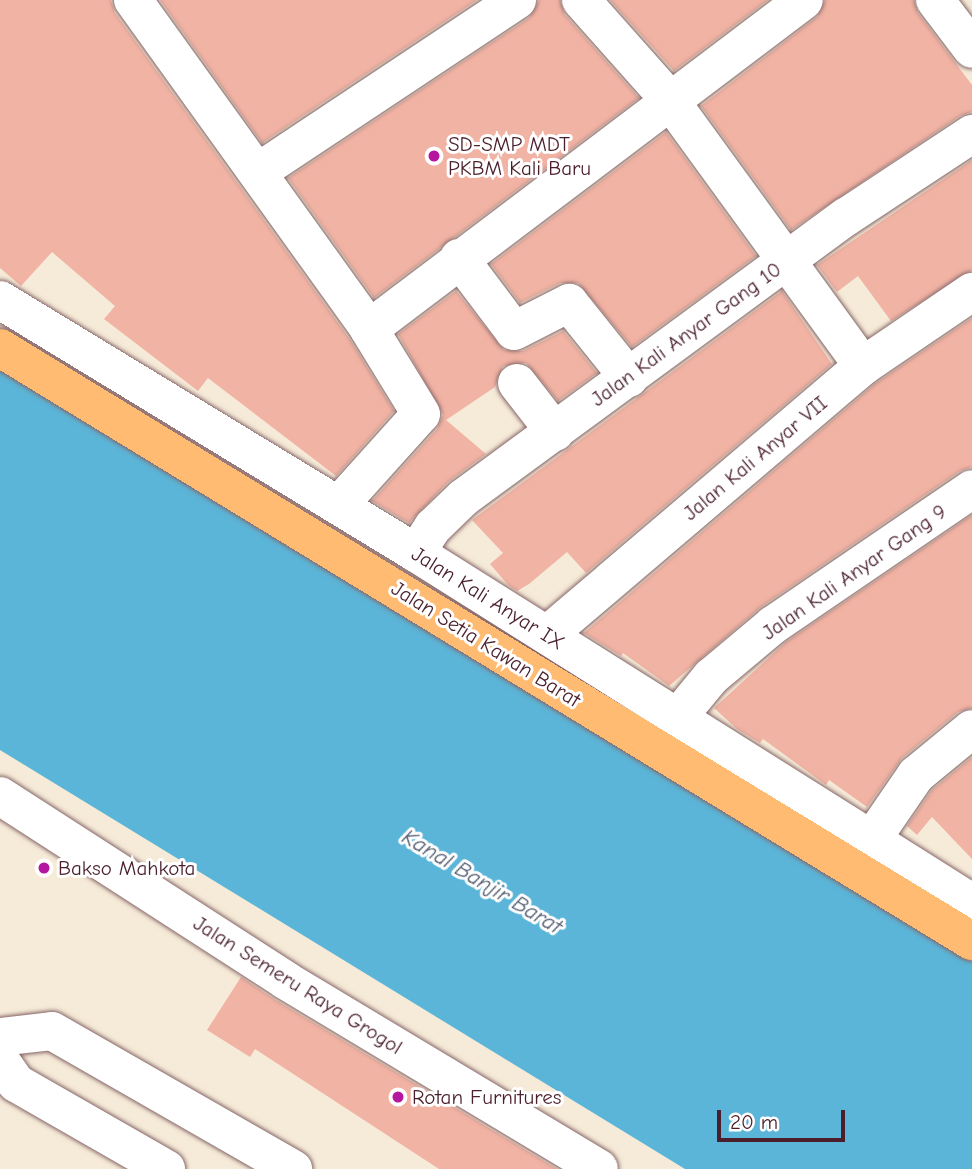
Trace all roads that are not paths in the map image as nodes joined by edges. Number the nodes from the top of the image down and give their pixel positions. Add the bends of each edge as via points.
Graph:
1 (133, 0) edge
2 (517, 0) edge
3 (581, 0) edge
4 (804, 0) edge
5 (935, 0) edge
6 (969, 40) edge
7 (669, 99) junction
8 (972, 134) edge
9 (258, 172) junction
10 (459, 258) junction
11 (788, 261) junction
12 (972, 292) edge
13 (0, 300) edge
14 (369, 329) junction
15 (0, 348) edge
16 (863, 366) junction
17 (629, 378) junction
18 (517, 383) dead end
19 (555, 432) junction
20 (972, 489) edge
21 (339, 505) junction
22 (416, 553) junction
23 (547, 635) junction
24 (678, 717) junction
25 (972, 729) edge
26 (0, 796) edge
27 (872, 839) junction
28 (972, 903) edge
29 (972, 941) edge
30 (52, 1031) junction
31 (0, 1037) edge
32 (5, 1080) edge
33 (166, 1169) edge
34 (293, 1169) edge
35 (599, 1169) edge

1 - 9 street
2 - 9 street
3 - 7 street
4 - 7 street
5 - 6 street
7 - 10 street
7 - 11 street
8 - 11 street, Jalan Kali Anyar Gang 10
9 - 14 street
10 - 14 street
10 - 17 street via 514,331 569,303
11 - 16 street
11 - 17 street, Jalan Kali Anyar Gang 10
12 - 16 street, Jalan Kali Anyar VII
13 - 21 street, Jalan Kali Anyar IX
14 - 21 street via 421,414
15 - 29 main road, Jalan Setia Kawan Barat
16 - 23 street, Jalan Kali Anyar VII
17 - 19 street, Jalan Kali Anyar Gang 10
18 - 19 street
19 - 22 street, Jalan Kali Anyar Gang 10 via 463,498 433,527
20 - 24 street, Jalan Kali Anyar Gang 9 via 773,625 711,677
21 - 22 street, Jalan Kali Anyar IX
22 - 23 street, Jalan Kali Anyar IX
23 - 24 street, Jalan Kali Anyar IX
24 - 27 street, Jalan Kali Anyar IX
25 - 27 street via 916,775
26 - 35 street, Jalan Semeru Raya Grogol via 285,980
27 - 28 street, Jalan Kali Anyar IX
30 - 31 street
30 - 32 street
30 - 34 street
32 - 33 street

